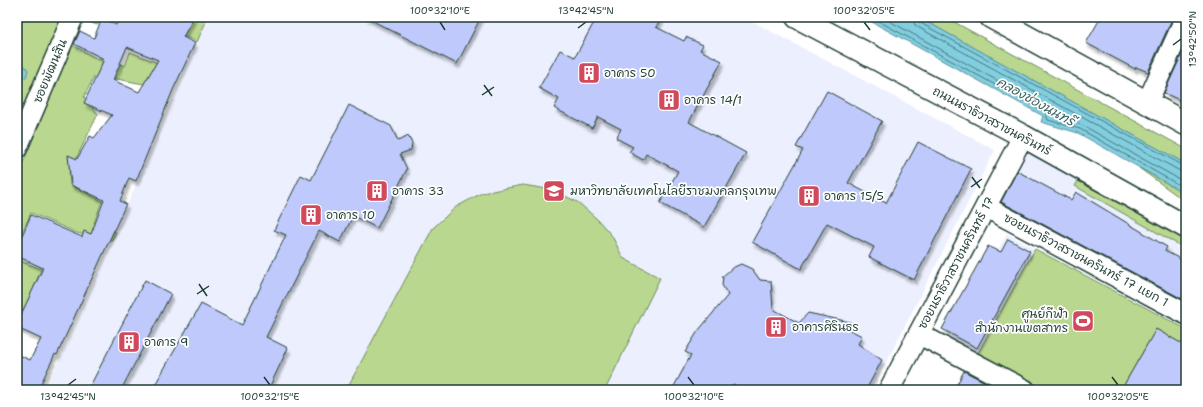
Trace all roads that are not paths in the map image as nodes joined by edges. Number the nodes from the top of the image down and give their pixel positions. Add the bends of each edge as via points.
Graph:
1 (73, 17) edge
2 (797, 17) edge
3 (991, 17) edge
4 (1186, 17) edge
5 (1147, 103) junction
6 (1186, 124) edge
7 (1023, 136) junction
8 (17, 148) edge
9 (986, 206) junction
10 (1186, 227) edge
11 (1186, 314) edge
12 (919, 334) junction
13 (889, 390) edge
14 (1025, 390) edge

1 - 8 street, ซอยพัฒนสิน
2 - 7 main road, ถนนนราธิวาสราชนครินทร์
3 - 5 main road
4 - 5 street
5 - 6 main road
7 - 9 street, ซอยนราธิวาสราชนครินทร์ 17
7 - 10 main road, ถนนนราธิวาสราชนครินทร์
9 - 11 street, ซอยนราธิวาสราชนครินทร์ 17 แยก 1
9 - 12 street, ซอยนราธิวาสราชนครินทร์ 17
12 - 13 street, ซอยนราธิวาสราชนครินทร์ 17
12 - 14 street

